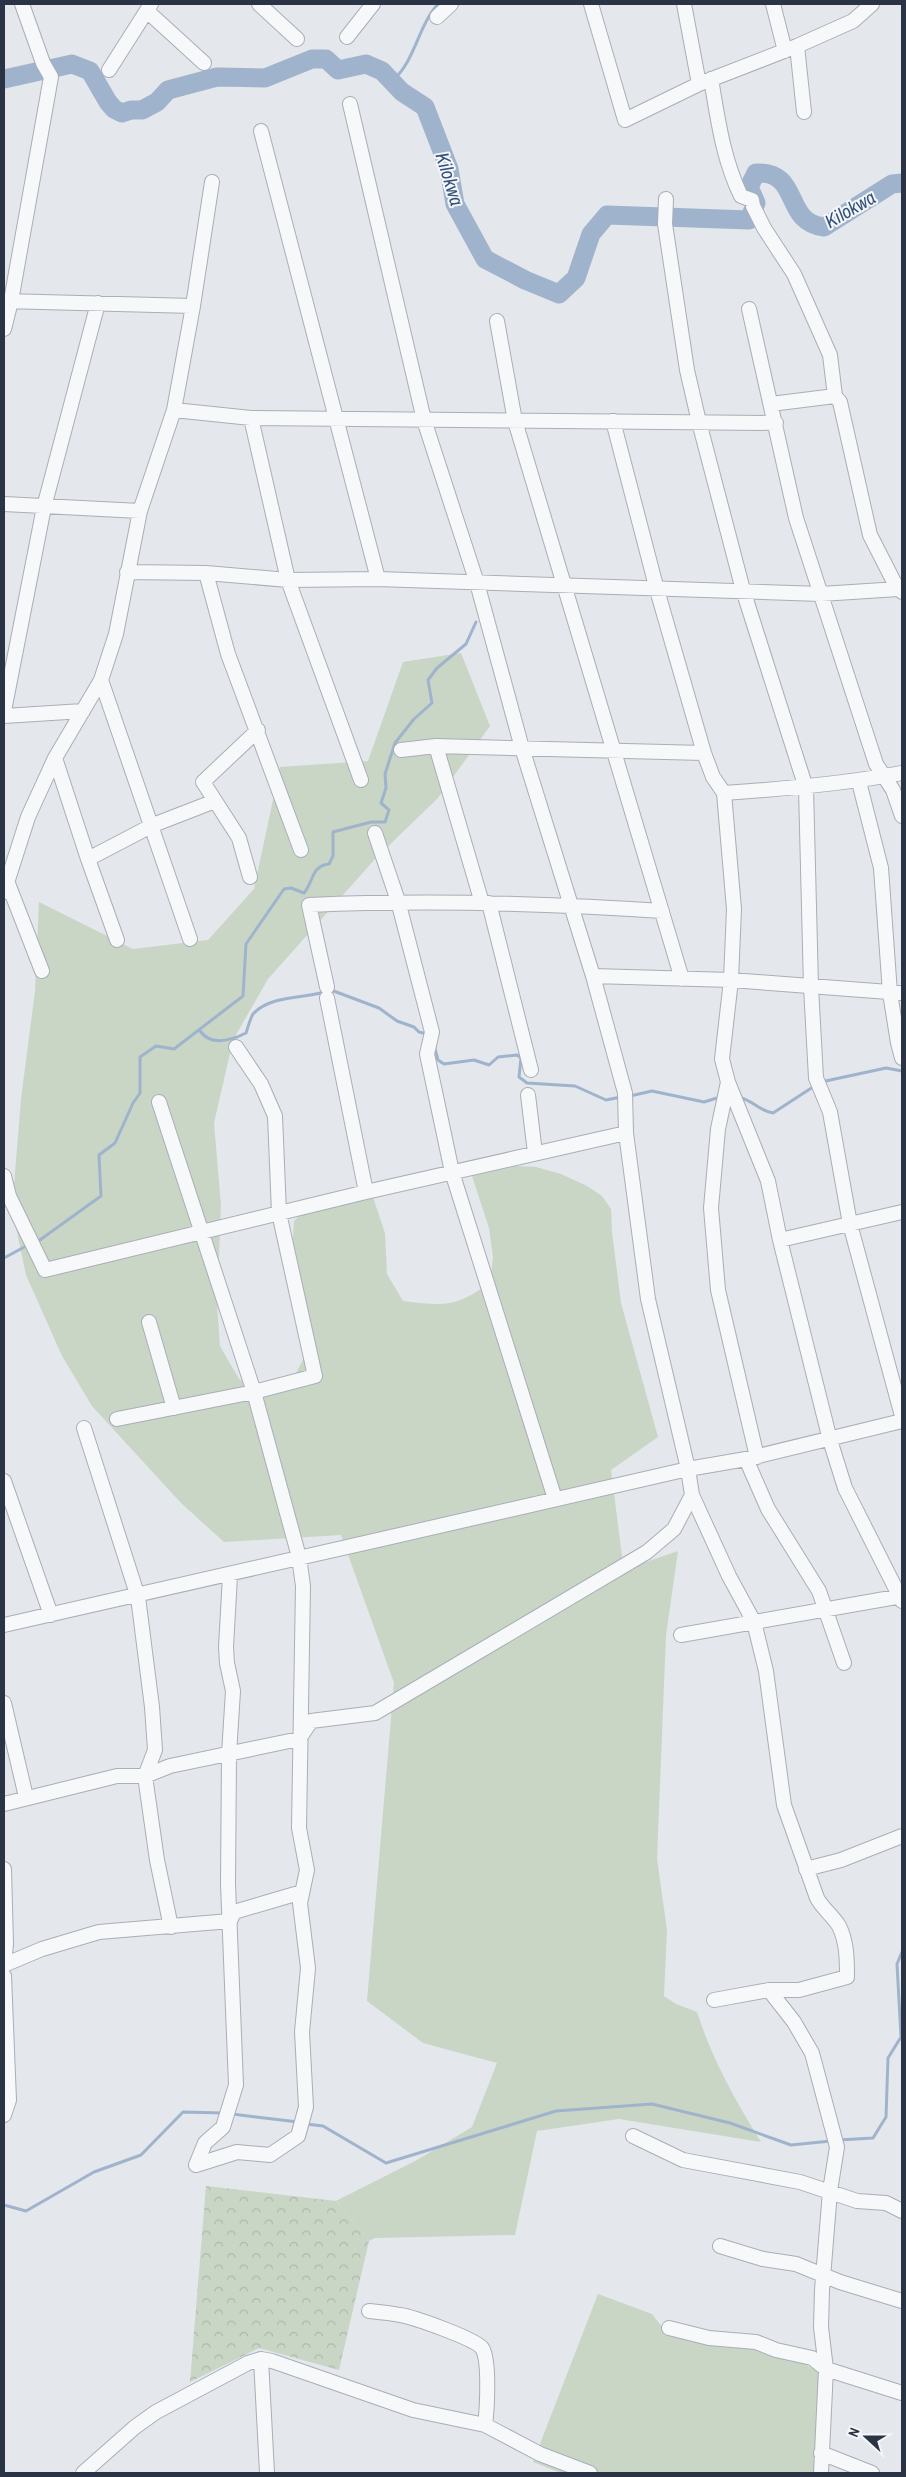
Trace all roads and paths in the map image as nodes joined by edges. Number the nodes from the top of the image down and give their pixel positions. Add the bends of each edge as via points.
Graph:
1 (22, 4) edge
2 (259, 4) edge
3 (373, 4) edge
4 (451, 4) edge
5 (591, 4) edge
6 (684, 4) edge
7 (773, 4) edge
8 (872, 4) edge
9 (149, 7) edge
10 (437, 17) dead end
11 (347, 37) dead end
12 (297, 39) dead end
13 (791, 49) junction
14 (204, 63) dead end
15 (109, 70) dead end
16 (705, 81) junction
17 (350, 104) dead end
18 (804, 112) dead end
19 (261, 131) dead end
20 (212, 182) dead end
21 (665, 203) dead end
22 (7, 301) edge
23 (98, 304) junction
24 (194, 306) junction
25 (749, 309) dead end
26 (497, 321) dead end
27 (4, 329) edge
28 (834, 396) junction
29 (771, 404) junction
30 (174, 410) junction
31 (250, 418) junction
32 (336, 419) junction
33 (424, 420) junction
34 (515, 420) junction
35 (613, 422) junction
36 (699, 422) junction
37 (776, 423) junction
38 (4, 504) edge
39 (44, 507) junction
40 (140, 511) junction
41 (127, 572) junction
42 (206, 573) junction
43 (378, 579) junction
44 (288, 580) junction
45 (477, 583) junction
46 (564, 586) junction
47 (657, 590) junction
48 (743, 590) junction
49 (900, 591) edge
50 (821, 594) junction
51 (102, 680) junction
52 (83, 710) junction
53 (4, 711) edge
54 (4, 716) edge
55 (258, 730) junction
56 (436, 746) junction
57 (522, 748) junction
58 (401, 750) dead end
59 (614, 750) junction
60 (704, 753) junction
61 (55, 758) junction
62 (902, 773) edge
63 (884, 776) junction
64 (361, 780) dead end
65 (860, 782) junction
66 (806, 788) junction
67 (724, 794) junction
68 (215, 801) junction
69 (902, 816) edge
70 (153, 825) junction
71 (375, 833) dead end
72 (301, 850) dead end
73 (88, 859) junction
74 (250, 877) dead end
75 (6, 887) edge
76 (398, 902) junction
77 (485, 903) junction
78 (571, 905) junction
79 (662, 912) junction
80 (190, 939) dead end
81 (117, 940) dead end
82 (42, 971) dead end
83 (593, 976) junction
84 (682, 979) junction
85 (731, 980) junction
86 (812, 988) junction
87 (896, 993) edge
88 (236, 1047) dead end
89 (902, 1058) edge
90 (531, 1070) dead end
91 (728, 1082) junction
92 (528, 1094) dead end
93 (160, 1102) dead end
94 (626, 1133) junction
95 (535, 1153) junction
96 (452, 1172) junction
97 (4, 1176) edge
98 (366, 1192) junction
99 (902, 1212) edge
100 (279, 1213) junction
101 (850, 1224) junction
102 (203, 1232) junction
103 (780, 1240) junction
104 (149, 1322) dead end
105 (254, 1392) junction
106 (174, 1408) junction
107 (902, 1416) edge
108 (117, 1419) dead end
109 (902, 1421) edge
110 (84, 1428) dead end
111 (830, 1440) junction
112 (752, 1458) junction
113 (688, 1469) junction
114 (4, 1481) edge
115 (692, 1495) junction
116 (555, 1499) junction
117 (299, 1557) junction
118 (230, 1576) junction
119 (138, 1597) junction
120 (902, 1598) edge
121 (827, 1610) junction
122 (51, 1615) junction
123 (754, 1622) junction
124 (4, 1625) edge
125 (680, 1635) dead end
126 (844, 1662) dead end
127 (4, 1703) edge
128 (299, 1739) junction
129 (229, 1754) junction
130 (145, 1776) junction
131 (26, 1797) junction
132 (4, 1804) edge
133 (902, 1836) edge
134 (806, 1868) junction
135 (4, 1869) edge
136 (302, 1892) junction
137 (230, 1921) junction
138 (171, 1926) junction
139 (4, 1964) edge
140 (4, 1976) edge
141 (769, 1990) junction
142 (714, 2000) dead end
143 (4, 2115) edge
144 (633, 2136) dead end
145 (830, 2191) junction
146 (902, 2211) edge
147 (720, 2246) dead end
148 (824, 2277) junction
149 (902, 2301) edge
150 (369, 2311) dead end
151 (669, 2328) dead end
152 (261, 2359) junction
153 (826, 2369) junction
154 (902, 2393) edge
155 (485, 2425) junction
156 (821, 2453) junction
157 (82, 2473) edge
158 (267, 2473) edge
159 (590, 2473) edge
160 (820, 2473) edge
161 (872, 2473) edge

1 - 22 street via 51,77
2 - 12 street
3 - 11 street
4 - 10 street
5 - 16 street via 625,120
6 - 16 street
7 - 13 street
8 - 13 street via 853,21
9 - 14 street
9 - 15 street
13 - 16 street
13 - 18 street
16 - 28 street via 730,174 741,196 752,200 755,211 794,274 830,355
17 - 33 street
19 - 32 street
20 - 24 street
21 - 36 street via 665,224 687,370
22 - 23 street
22 - 27 street
23 - 24 street
23 - 39 street
24 - 30 street
25 - 29 street
26 - 34 street
28 - 29 street
28 - 49 street via 840,402 870,535
29 - 37 street
30 - 31 street
30 - 40 street
31 - 32 street
31 - 44 street
32 - 33 street
32 - 43 street
33 - 34 street
33 - 45 street
34 - 35 street
34 - 46 street
35 - 36 street
35 - 47 street
36 - 37 street
36 - 48 street
37 - 50 street via 796,518
38 - 39 street
39 - 40 street
39 - 53 street
40 - 41 street
41 - 42 street
41 - 51 street via 116,634
42 - 44 street
42 - 55 street via 228,654
43 - 44 street
43 - 45 street
44 - 64 street
45 - 46 street
45 - 57 street
46 - 47 street
46 - 59 street
47 - 48 street
47 - 60 street
48 - 50 street
48 - 66 street
49 - 50 street
50 - 63 street via 876,764
51 - 52 street
51 - 70 street
52 - 54 street
52 - 61 street
55 - 68 street via 203,782
55 - 72 street
56 - 57 street
56 - 58 street
56 - 77 street
57 - 59 street
57 - 78 street
59 - 60 street
59 - 79 street
60 - 67 street
61 - 73 street
61 - 75 street via 28,817
62 - 63 street
63 - 65 street
63 - 69 street
65 - 66 street
65 - 87 street via 882,868
66 - 67 street
66 - 86 street
67 - 85 street via 734,909
68 - 70 street
68 - 74 street via 239,838
70 - 73 street
70 - 80 street
71 - 76 street
73 - 81 street
75 - 82 street
76 - 77 street
76 - 96 street via 431,1035 428,1054
76 - 98 street via 309,905
77 - 78 street
77 - 90 street
78 - 79 street
78 - 83 street
79 - 84 street
83 - 84 street
83 - 94 street via 626,1096
84 - 85 street
85 - 86 street
85 - 91 street via 722,1060
86 - 87 street
86 - 101 street via 818,1083 830,1112
87 - 89 street via 898,1043
88 - 100 street via 261,1084 275,1116
91 - 103 street via 768,1181
91 - 112 street via 718,1129 710,1208 718,1290
92 - 95 street
93 - 102 street
94 - 95 street
94 - 113 street via 648,1299
95 - 96 street
96 - 98 street
96 - 116 street
97 - 102 street via 9,1196 45,1270
98 - 100 street
99 - 101 street
100 - 102 street
100 - 105 street via 315,1376
101 - 103 street
101 - 107 street
102 - 105 street
103 - 111 street
104 - 106 street
105 - 106 street
105 - 117 street
106 - 108 street
109 - 111 street
110 - 119 street
111 - 112 street
111 - 120 street via 845,1488
112 - 113 street
112 - 121 street via 768,1509 819,1591
113 - 115 street
113 - 116 street
114 - 122 street
115 - 123 street
115 - 128 street via 674,1529 629,1564 375,1713 312,1721
116 - 117 street
117 - 118 street
117 - 128 street via 304,1586 304,1622
118 - 119 street
118 - 129 street via 226,1647 233,1691
119 - 122 street
119 - 130 street via 155,1750
120 - 121 street
121 - 123 street
121 - 126 street
122 - 124 street
123 - 125 street
123 - 134 street via 766,1671 784,1805
127 - 131 street
128 - 129 street
128 - 136 street via 299,1828 307,1870
129 - 130 street via 170,1766
129 - 137 street
130 - 131 street via 117,1776
130 - 138 street via 157,1860
131 - 132 street
133 - 134 street via 841,1860
134 - 141 street via 822,1908 839,1927 847,1955 847,1977 798,1990
135 - 139 street
136 - 137 street via 234,1912
136 - 137 street via 300,1922 306,1936 308,1968 302,2032 306,2107 298,2136 270,2155 237,2152 196,2164 205,2143 223,2127 236,2085
137 - 138 street
138 - 139 street via 99,1932
140 - 143 street via 9,2100
141 - 142 street
141 - 145 street via 794,2022 812,2053 837,2147
144 - 145 street via 683,2160 800,2182
145 - 146 street via 857,2200 886,2203
145 - 148 street
147 - 148 street via 763,2259 796,2264
148 - 149 street
148 - 153 street via 821,2327
150 - 155 street via 401,2315 479,2345 487,2366
151 - 153 street via 709,2338 756,2342 812,2358
152 - 155 street via 412,2410
152 - 157 street via 156,2412
152 - 158 street
153 - 154 street
153 - 156 street
155 - 159 street via 540,2454
156 - 160 street
156 - 161 street

